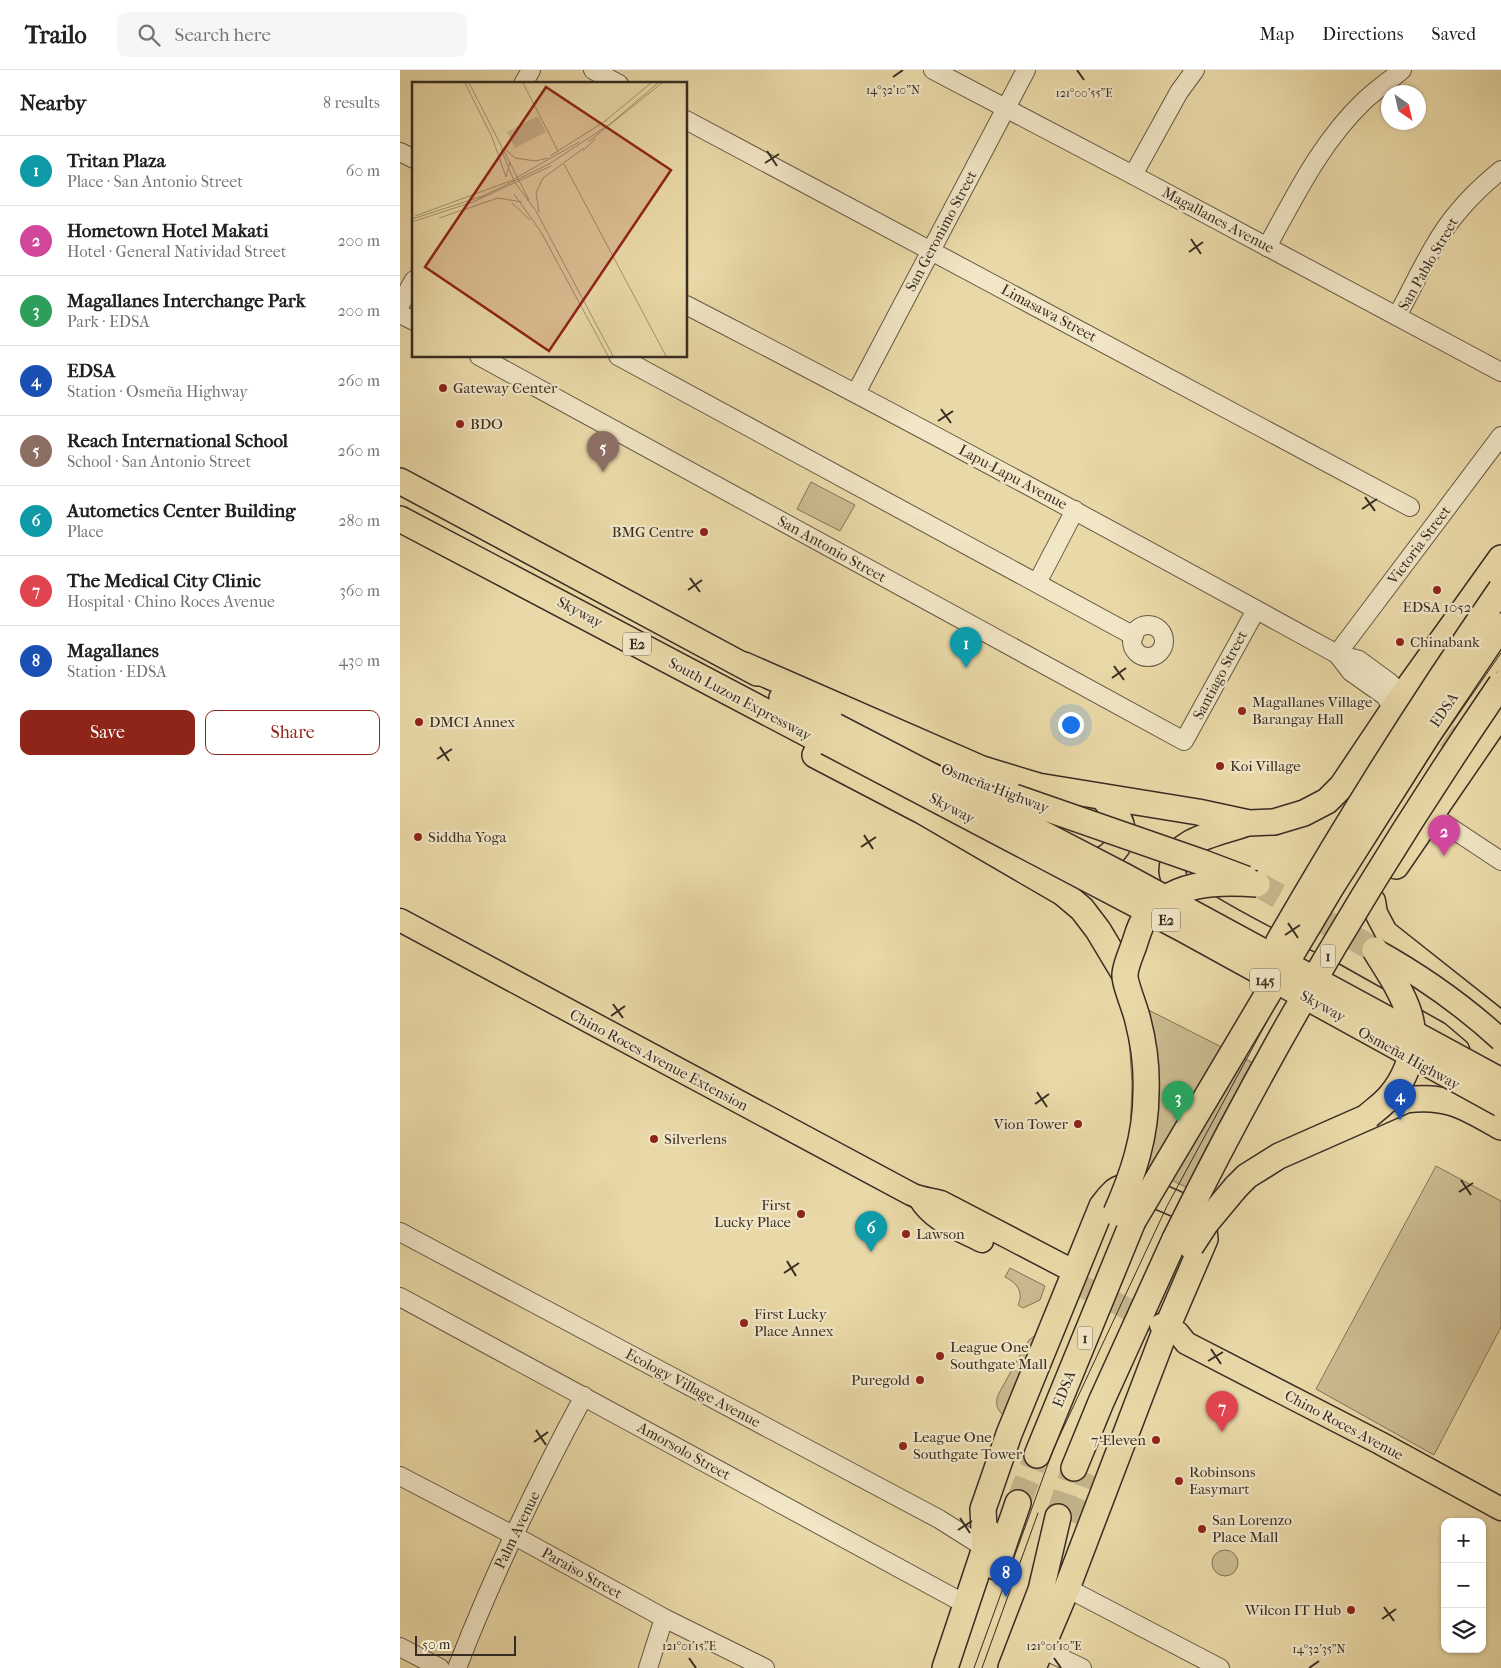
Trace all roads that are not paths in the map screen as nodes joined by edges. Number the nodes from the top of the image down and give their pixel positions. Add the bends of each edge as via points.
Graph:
1 (531, 70) edge
2 (593, 70) edge
3 (933, 70) edge
4 (1026, 70) edge
5 (1195, 70) edge
6 (1402, 70) edge
7 (524, 82) edge
8 (614, 82) edge
9 (1005, 108) junction
10 (688, 121) edge
11 (400, 152) edge
12 (412, 158) edge
13 (1501, 170) edge
14 (1134, 175) junction
15 (1266, 247) junction
16 (931, 250) junction
17 (412, 284) edge
18 (400, 305) edge
19 (688, 307) edge
20 (400, 314) edge
21 (1397, 316) junction
22 (412, 320) edge
23 (482, 358) edge
24 (622, 358) edge
25 (1501, 372) edge
26 (856, 393) junction
27 (1501, 436) edge
28 (400, 482) edge
29 (400, 497) edge
30 (1410, 507) dead end
31 (1075, 510) junction
32 (400, 518) edge
33 (400, 534) edge
34 (1501, 558) edge
35 (1037, 583) junction
36 (1501, 589) edge
37 (1256, 610) junction
38 (1501, 626) edge
39 (1134, 636) dead end
40 (1336, 654) junction
41 (744, 666) junction
42 (1501, 684) edge
43 (1401, 703) junction
44 (1500, 715) edge
45 (1184, 741) joint
46 (1103, 797) junction
47 (1430, 814) junction
48 (1249, 823) junction
49 (1501, 861) edge
50 (1081, 866) junction
51 (1049, 873) junction
52 (1374, 901) junction
53 (1201, 903) junction
54 (400, 920) edge
55 (1375, 950) joint
56 (1306, 961) junction
57 (1431, 967) junction
58 (1125, 975) junction
59 (1257, 1010) junction
60 (1501, 1023) edge
61 (1438, 1033) junction
62 (1501, 1040) edge
63 (1501, 1082) edge
64 (1501, 1087) edge
65 (1497, 1114) edge
66 (1368, 1116) junction
67 (1125, 1217) junction
68 (400, 1232) edge
69 (1183, 1242) junction
70 (1074, 1285) junction
71 (400, 1297) edge
72 (1162, 1332) junction
73 (584, 1396) junction
74 (1029, 1452) tunnel mouth
75 (1083, 1471) tunnel mouth
76 (400, 1476) edge
77 (1501, 1509) edge
78 (1066, 1520) tunnel mouth
79 (513, 1535) junction
80 (985, 1548) junction
81 (1067, 1588) junction
82 (967, 1605) junction
83 (664, 1618) junction
84 (400, 1647) edge
85 (1038, 1659) edge
86 (440, 1668) edge
87 (458, 1668) edge
88 (648, 1668) edge
89 (766, 1668) edge
90 (945, 1668) edge
91 (960, 1668) edge
92 (1011, 1668) edge
93 (1082, 1668) edge
94 (1220, 1668) edge

1 - 7 street
2 - 8 street
3 - 9 street, Magallanes Avenue
4 - 9 street, San Geronimo Street
5 - 14 street via 1179,92
6 - 15 street via 1363,102 1332,137
9 - 14 street, Magallanes Avenue
9 - 16 street, San Geronimo Street
10 - 16 street, Limasawa Street
11 - 12 street
13 - 21 street, San Pablo Street via 1456,214
14 - 15 street, Magallanes Avenue
15 - 21 street, Magallanes Avenue
16 - 26 street, San Geronimo Street
16 - 30 street, Limasawa Street
17 - 18 street
19 - 26 street, Lapu-Lapu Avenue
20 - 22 street
21 - 25 street, Magallanes Avenue
23 - 45 street, San Antonio Street
24 - 35 street
26 - 31 street, Lapu-Lapu Avenue
27 - 40 street, Victoria Street
28 - 41 highway, South Luzon Expressway / E2
29 - 63 highway, Skyway / E2, bridge via 1124,876
31 - 35 street
31 - 37 street, Lapu-Lapu Avenue
32 - 51 highway, South Luzon Expressway / E2
32 - 65 highway, Skyway / E2, bridge via 1141,907
33 - 51 highway via 922,812
34 - 43 highway
35 - 39 street
36 - 59 highway, 1, bridge via 1450,662 1309,889 1279,941
37 - 40 street, Lapu-Lapu Avenue
37 - 45 street, Santiago Street
38 - 59 highway, EDSA / 1, bridge via 1381,808
40 - 43 street, Lapu-Lapu Avenue via 1359,660 1389,682
41 - 46 highway via 982,769 1038,786
41 - 58 highway, Osmeña Highway / E2, bridge via 965,779 1257,884 1189,887 1165,898 1143,920
42 - 69 highway, 1, bridge via 1455,751 1290,1019 1241,1109
43 - 48 highway via 1342,786 1327,801 1289,819
44 - 47 highway via 1472,746
46 - 48 highway
46 - 50 highway via 1120,822 1123,833 1114,852 1103,860
47 - 49 street
47 - 52 highway
48 - 53 highway via 1188,844 1178,852 1172,872 1176,883
50 - 51 highway
50 - 53 highway
51 - 58 highway via 1098,930
51 - 65 main road, Osmeña Highway / 145
52 - 56 highway via 1336,958 1319,965
52 - 57 main road via 1386,932
53 - 56 highway
54 - 70 main road, Chino Roces Avenue Extension via 920,1199 941,1202
55 - 62 main road, bridge via 1437,988
55 - 66 highway, bridge via 1410,1013 1413,1048 1399,1084 1391,1096
56 - 61 main road
57 - 60 main road
57 - 61 main road via 1416,974 1411,985 1413,999
58 - 67 highway, bridge via 1143,1044 1146,1093 1145,1114
59 - 67 highway, EDSA / 1, bridge
61 - 64 main road
65 - 66 highway, bridge via 1424,1098 1406,1100
66 - 69 highway, bridge via 1279,1156 1247,1176 1206,1222
67 - 74 highway via 1066,1328
68 - 80 street, Ecology Village Avenue via 930,1515
69 - 75 highway, 1 via 1101,1402
70 - 72 highway via 1102,1206 1110,1195 1121,1188 1136,1189 1171,1202 1200,1218 1205,1240
70 - 80 highway via 1010,1434 983,1509
71 - 73 street, Amorsolo Street
72 - 77 main road, Chino Roces Avenue via 1178,1333 1186,1343
72 - 81 highway
73 - 79 street, Palm Avenue
73 - 82 street, Amorsolo Street
76 - 79 street, Paraiso Street
78 - 92 highway
79 - 83 street, Paraiso Street
79 - 87 street, Palm Avenue
80 - 82 highway
80 - 91 highway via 1010,1500
81 - 85 highway
81 - 94 street
82 - 90 highway
83 - 88 street
83 - 89 street, Paraiso Street
84 - 86 street
85 - 93 street

